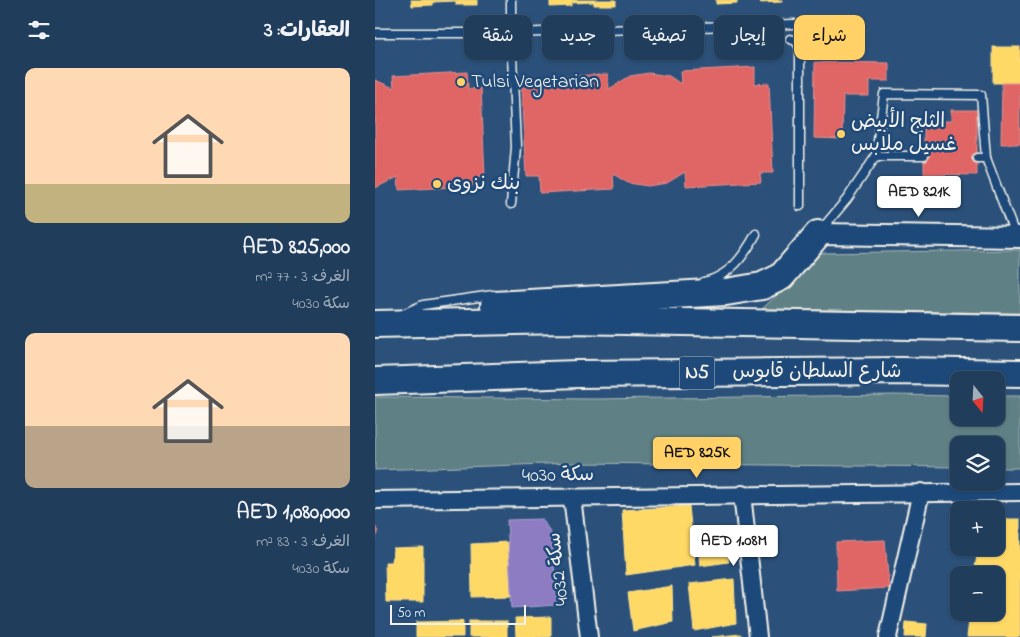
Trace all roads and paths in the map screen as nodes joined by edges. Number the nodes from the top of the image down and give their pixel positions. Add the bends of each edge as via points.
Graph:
1 (511, 0) edge
2 (511, 15) edge
3 (793, 24) edge
4 (532, 32) edge
5 (375, 33) edge
6 (464, 33) edge
7 (790, 39) dead end
8 (512, 60) edge
9 (876, 156) junction
10 (923, 156) dead end
11 (977, 158) dead end
12 (986, 158) junction
13 (511, 204) dead end
14 (799, 206) dead end
15 (756, 234) dead end
16 (818, 234) junction
17 (1018, 237) edge
18 (692, 284) dead end
19 (506, 294) dead end
20 (400, 315) junction
21 (375, 318) edge
22 (375, 324) edge
23 (1020, 328) edge
24 (902, 371) junction
25 (1020, 373) edge
26 (950, 377) edge
27 (375, 380) edge
28 (1005, 384) edge
29 (1020, 386) edge
30 (921, 492) junction
31 (1020, 492) edge
32 (742, 494) junction
33 (572, 497) junction
34 (375, 500) edge
35 (589, 637) edge
36 (758, 637) edge
37 (888, 637) edge

1 - 2 lane
3 - 4 lane
5 - 6 lane
7 - 14 lane via 797,41 800,48
8 - 13 lane via 516,147
9 - 10 lane
9 - 12 lane via 884,94 981,95
9 - 16 lane
11 - 12 lane
12 - 17 lane
15 - 18 lane via 746,254 731,269 713,280
16 - 17 street
16 - 20 highway via 781,277 762,286 725,292 513,303
19 - 20 lane via 423,305
20 - 21 highway
22 - 23 highway via 567,320
24 - 25 highway, شارع السلطان قابوس / N5
24 - 26 street
24 - 27 highway, شارع السلطان قابوس / N5 via 578,374
28 - 29 street
30 - 31 street, سكة 4030
30 - 32 street, سكة 4030
30 - 37 street
32 - 33 street, سكة 4030
32 - 36 street
33 - 34 street, سكة 4030
33 - 35 street, سكة 4032

